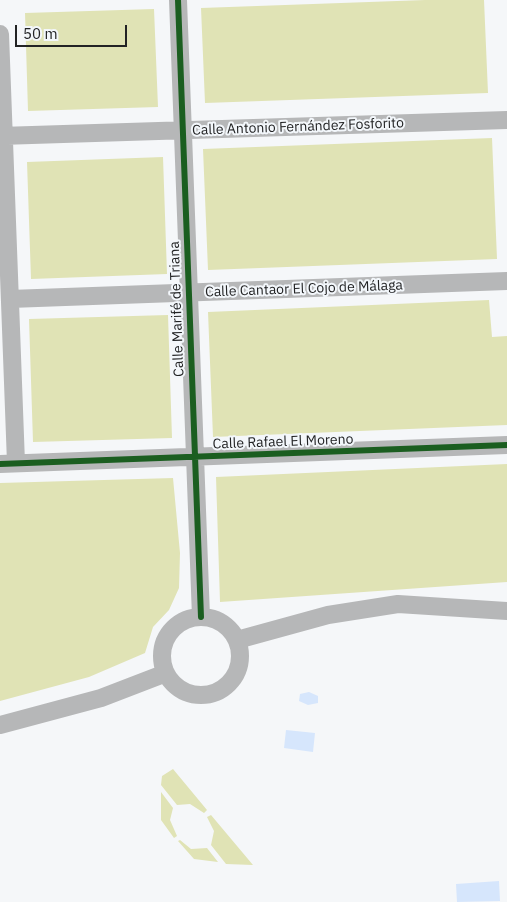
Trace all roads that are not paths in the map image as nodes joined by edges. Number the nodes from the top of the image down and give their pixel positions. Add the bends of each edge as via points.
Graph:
1 (178, 0) edge
2 (0, 34) edge
3 (507, 120) edge
4 (184, 131) junction
5 (2, 136) edge
6 (507, 281) edge
7 (188, 293) junction
8 (10, 299) junction
9 (507, 445) edge
10 (194, 457) junction
11 (8, 463) edge
12 (507, 611) edge
13 (201, 617) junction
14 (237, 640) junction
15 (166, 673) junction
16 (0, 725) edge

1 - 4 street, Calle Marifé de Triana
2 - 5 street
3 - 4 street, Calle Antonio Fernández Fosforito
4 - 5 street, Calle Antonio Fernández Fosforito
4 - 7 street, Calle Marifé de Triana
5 - 8 street
6 - 7 street, Calle Cantaor El Cojo de Málaga
7 - 8 street, Calle Cantaor El Cojo de Málaga
7 - 10 street, Calle Marifé de Triana
8 - 11 street
9 - 10 street, Calle Rafael El Moreno
10 - 11 street, Calle Rafael El Moreno
10 - 13 street, Calle Marifé de Triana
12 - 14 street via 398,604 328,615
13 - 14 street via 222,623
13 - 15 street via 188,619 168,635 163,654
14 - 15 street via 239,666 233,678 218,691 198,695 185,691
15 - 16 street via 102,698

